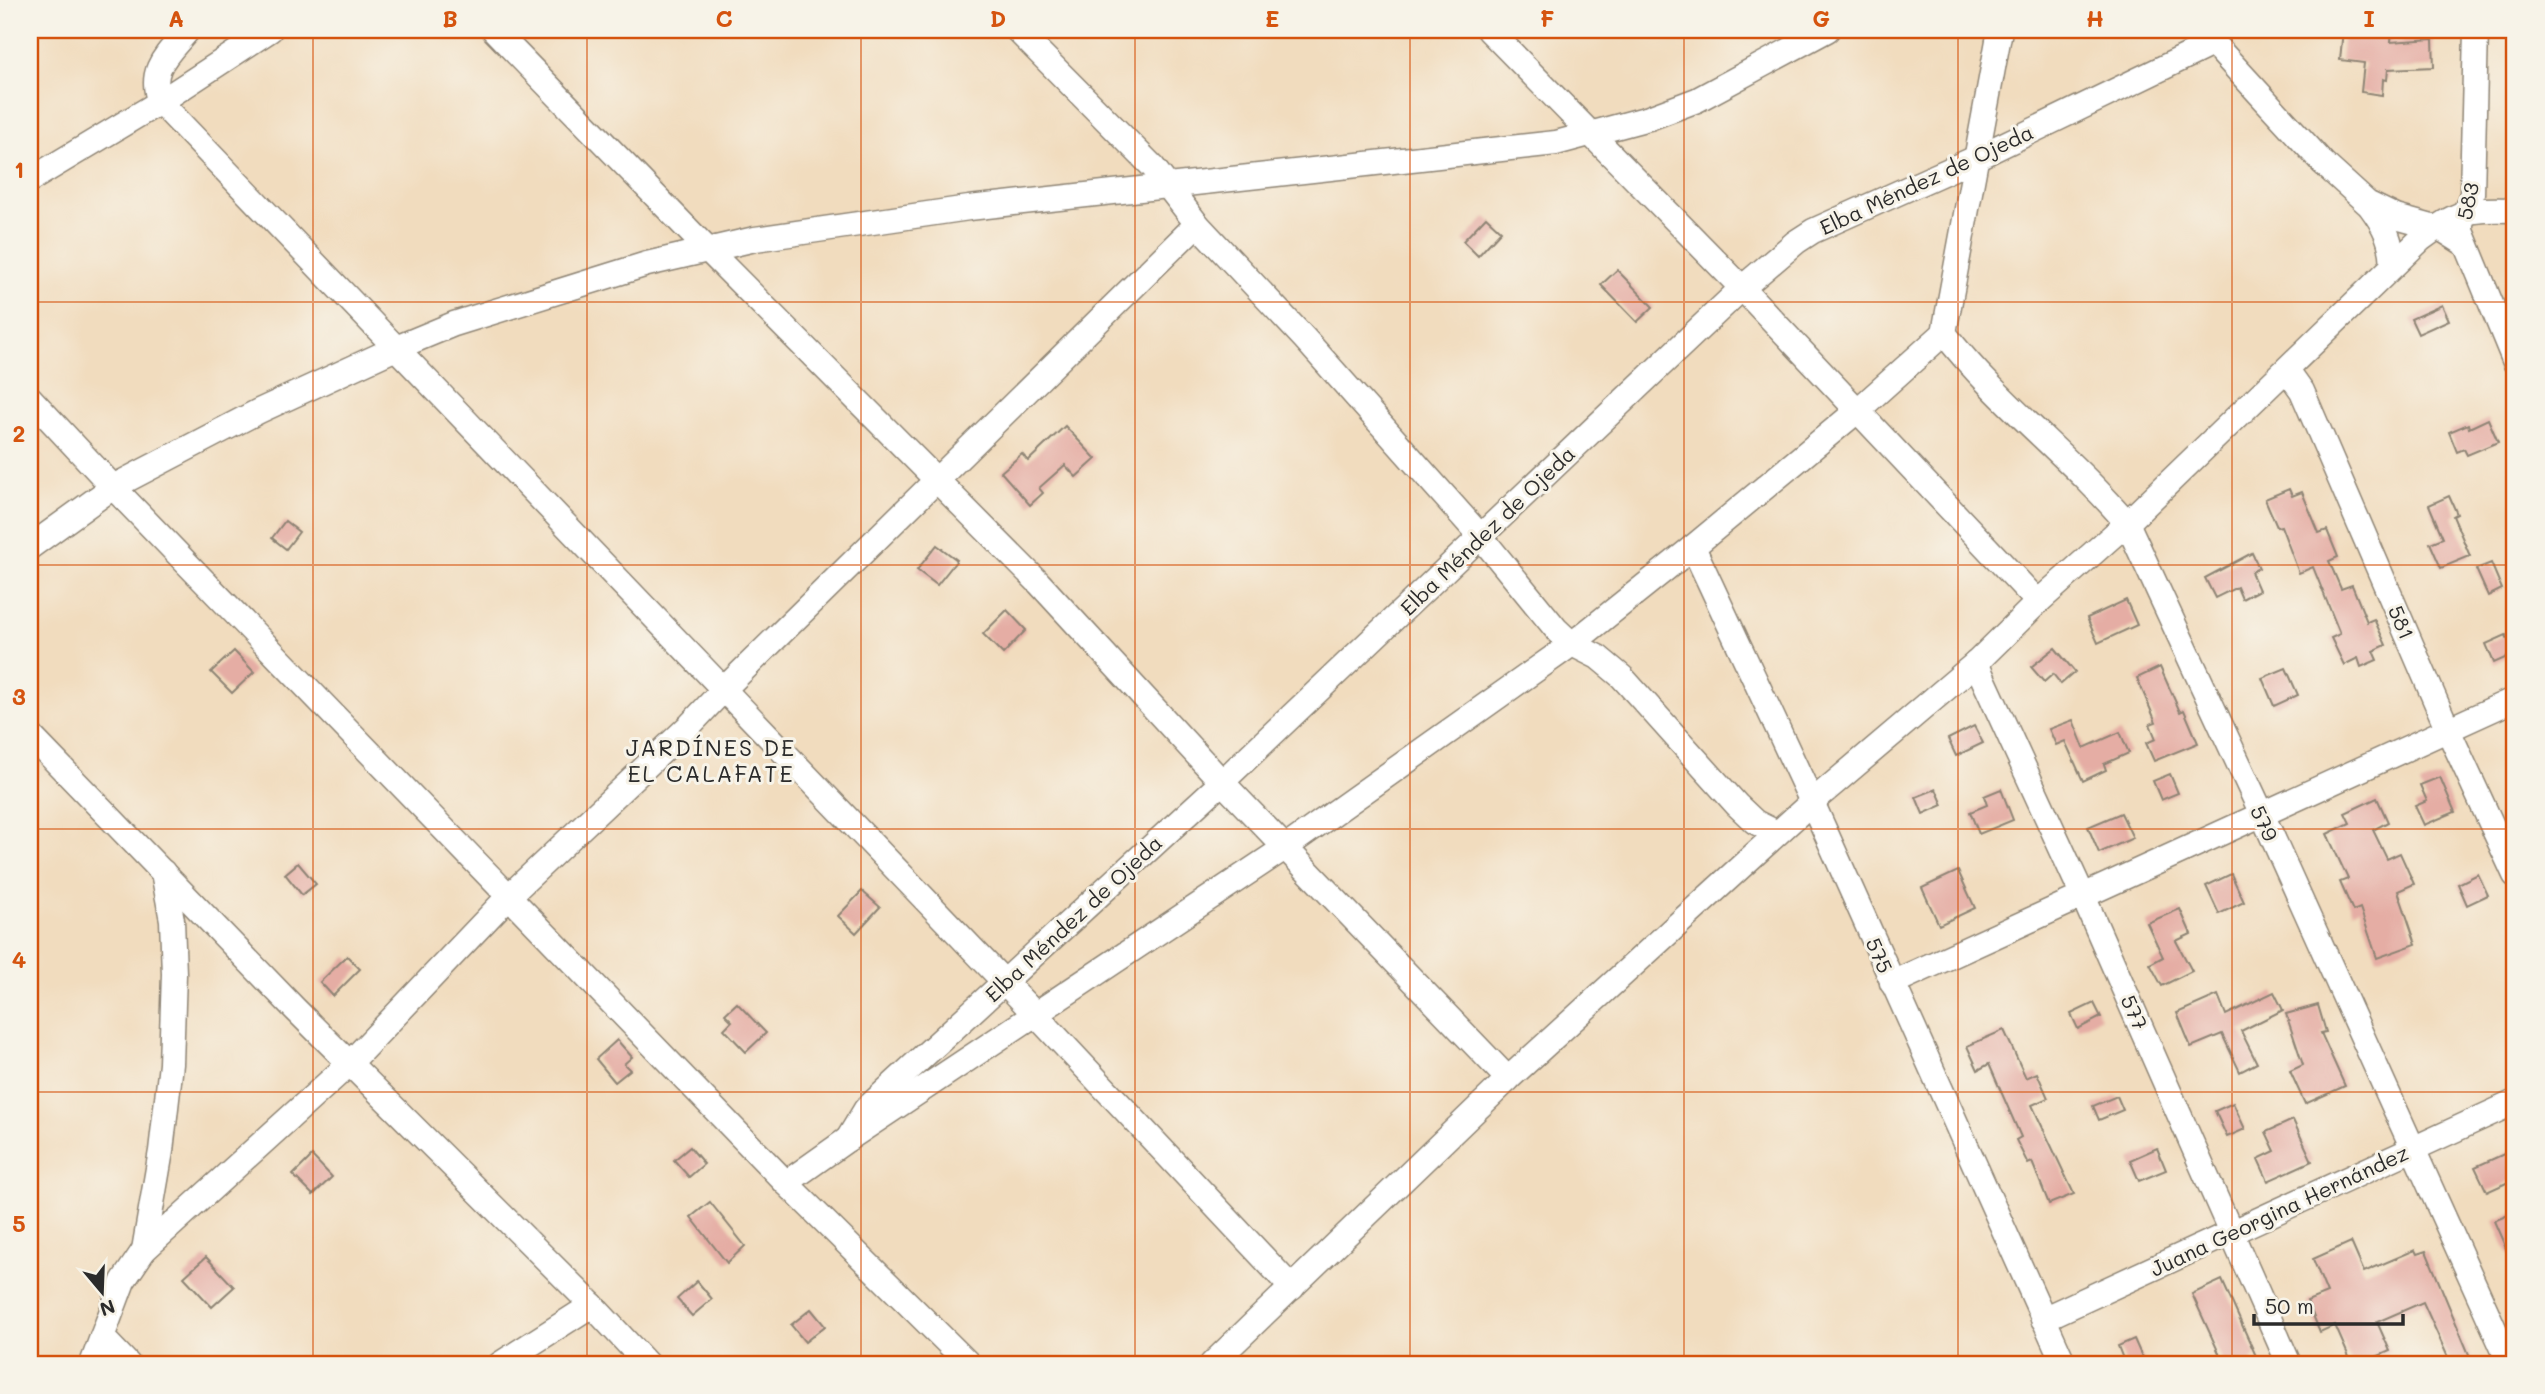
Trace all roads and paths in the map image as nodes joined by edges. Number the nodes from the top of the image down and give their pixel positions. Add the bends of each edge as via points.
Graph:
1 (188, 30) edge
2 (270, 30) edge
3 (495, 30) edge
4 (1017, 30) edge
5 (1489, 30) edge
6 (1827, 30) edge
7 (2000, 30) edge
8 (2476, 30) edge
9 (2207, 37) edge
10 (160, 102) junction
11 (1590, 135) junction
12 (1976, 158) junction
13 (30, 180) edge
14 (1170, 186) junction
15 (2367, 203) junction
16 (2466, 210) junction
17 (2515, 210) edge
18 (1197, 224) junction
19 (2435, 228) junction
20 (2465, 244) junction
21 (708, 250) junction
22 (2393, 265) junction
23 (1742, 288) junction
24 (1944, 333) junction
25 (396, 348) junction
26 (2515, 362) edge
27 (2287, 370) junction
28 (30, 398) edge
29 (1857, 411) junction
30 (936, 479) junction
31 (113, 487) junction
32 (2127, 523) junction
33 (1481, 537) junction
34 (30, 547) edge
35 (1693, 547) junction
36 (2038, 602) junction
37 (1572, 644) junction
38 (1976, 663) junction
39 (724, 689) junction
40 (2515, 699) edge
41 (2448, 730) junction
42 (30, 735) edge
43 (1222, 782) junction
44 (1812, 802) junction
45 (2262, 814) junction
46 (1777, 834) junction
47 (1286, 847) junction
48 (163, 872) junction
49 (2515, 875) edge
50 (509, 896) junction
51 (2083, 896) junction
52 (1004, 982) junction
53 (1892, 983) junction
54 (1035, 1014) junction
55 (349, 1064) junction
56 (1508, 1079) junction
57 (2515, 1102) edge
58 (848, 1139) junction
59 (2413, 1148) junction
60 (786, 1183) junction
61 (2232, 1233) junction
62 (144, 1250) junction
63 (1292, 1288) junction
64 (592, 1305) junction
65 (2043, 1319) junction
66 (102, 1336) junction
67 (92, 1364) edge
68 (128, 1364) edge
69 (500, 1364) edge
70 (646, 1364) edge
71 (969, 1364) edge
72 (1212, 1364) edge
73 (2064, 1364) edge
74 (2289, 1364) edge
75 (2510, 1364) edge

1 - 10 street via 160,65 155,78
2 - 10 street
3 - 21 street
4 - 14 street
5 - 11 street
6 - 11 street via 1697,100
7 - 12 street
8 - 16 street, 583 via 2472,194
9 - 12 street, Elba Méndez de Ojeda
9 - 15 street via 2323,163
10 - 13 street
10 - 25 street
11 - 14 street via 1517,149
11 - 23 street
12 - 23 street, Elba Méndez de Ojeda via 1813,231
12 - 24 street
14 - 18 street
14 - 21 street via 969,208
15 - 19 street
15 - 22 street via 2392,244
16 - 17 street
16 - 19 street
16 - 20 street, 583 via 2461,223
18 - 30 street
18 - 33 street
19 - 20 street
19 - 22 street
20 - 26 street, 583
21 - 25 street via 534,298
21 - 30 street
22 - 27 street
23 - 29 street
23 - 33 street, Elba Méndez de Ojeda
24 - 29 street
24 - 32 street, 579 via 1971,368
25 - 31 street via 259,411
25 - 39 street
27 - 32 street
27 - 41 street, 581 via 2302,391
28 - 31 street
29 - 35 street
29 - 36 street
30 - 39 street
30 - 43 street via 1039,583
31 - 34 street
31 - 50 street
32 - 36 street
32 - 45 street, 579
33 - 37 street
33 - 43 street, Elba Méndez de Ojeda
35 - 37 street
35 - 44 street, 575
36 - 38 street
37 - 46 street via 1622,677 1737,805
37 - 47 street
38 - 44 street
38 - 51 street, 577
39 - 50 street
39 - 52 street
40 - 41 street
41 - 45 street
41 - 49 street, 581
42 - 48 street
43 - 47 street
43 - 52 street, Elba Méndez de Ojeda
44 - 46 street
44 - 53 street, 575
45 - 51 street
45 - 59 street, 579
46 - 56 street
47 - 54 street
47 - 56 street
48 - 55 street
48 - 62 street via 172,920 171,1064
50 - 55 street
50 - 60 street
51 - 53 street
51 - 61 street, 577
52 - 54 street
52 - 58 street, Elba Méndez de Ojeda via 866,1109
53 - 65 street, 575
54 - 58 street
54 - 63 street
55 - 62 street
55 - 64 street
56 - 63 street
57 - 59 street, Juana Georgina Hernández
58 - 60 street
59 - 61 street, Juana Georgina Hernández
59 - 75 street, 579
60 - 71 street
61 - 65 street, Juana Georgina Hernández
61 - 74 street, 577
62 - 66 street via 122,1281
63 - 72 street
64 - 69 street
64 - 70 street
65 - 73 street, 575
66 - 67 street
66 - 68 street

